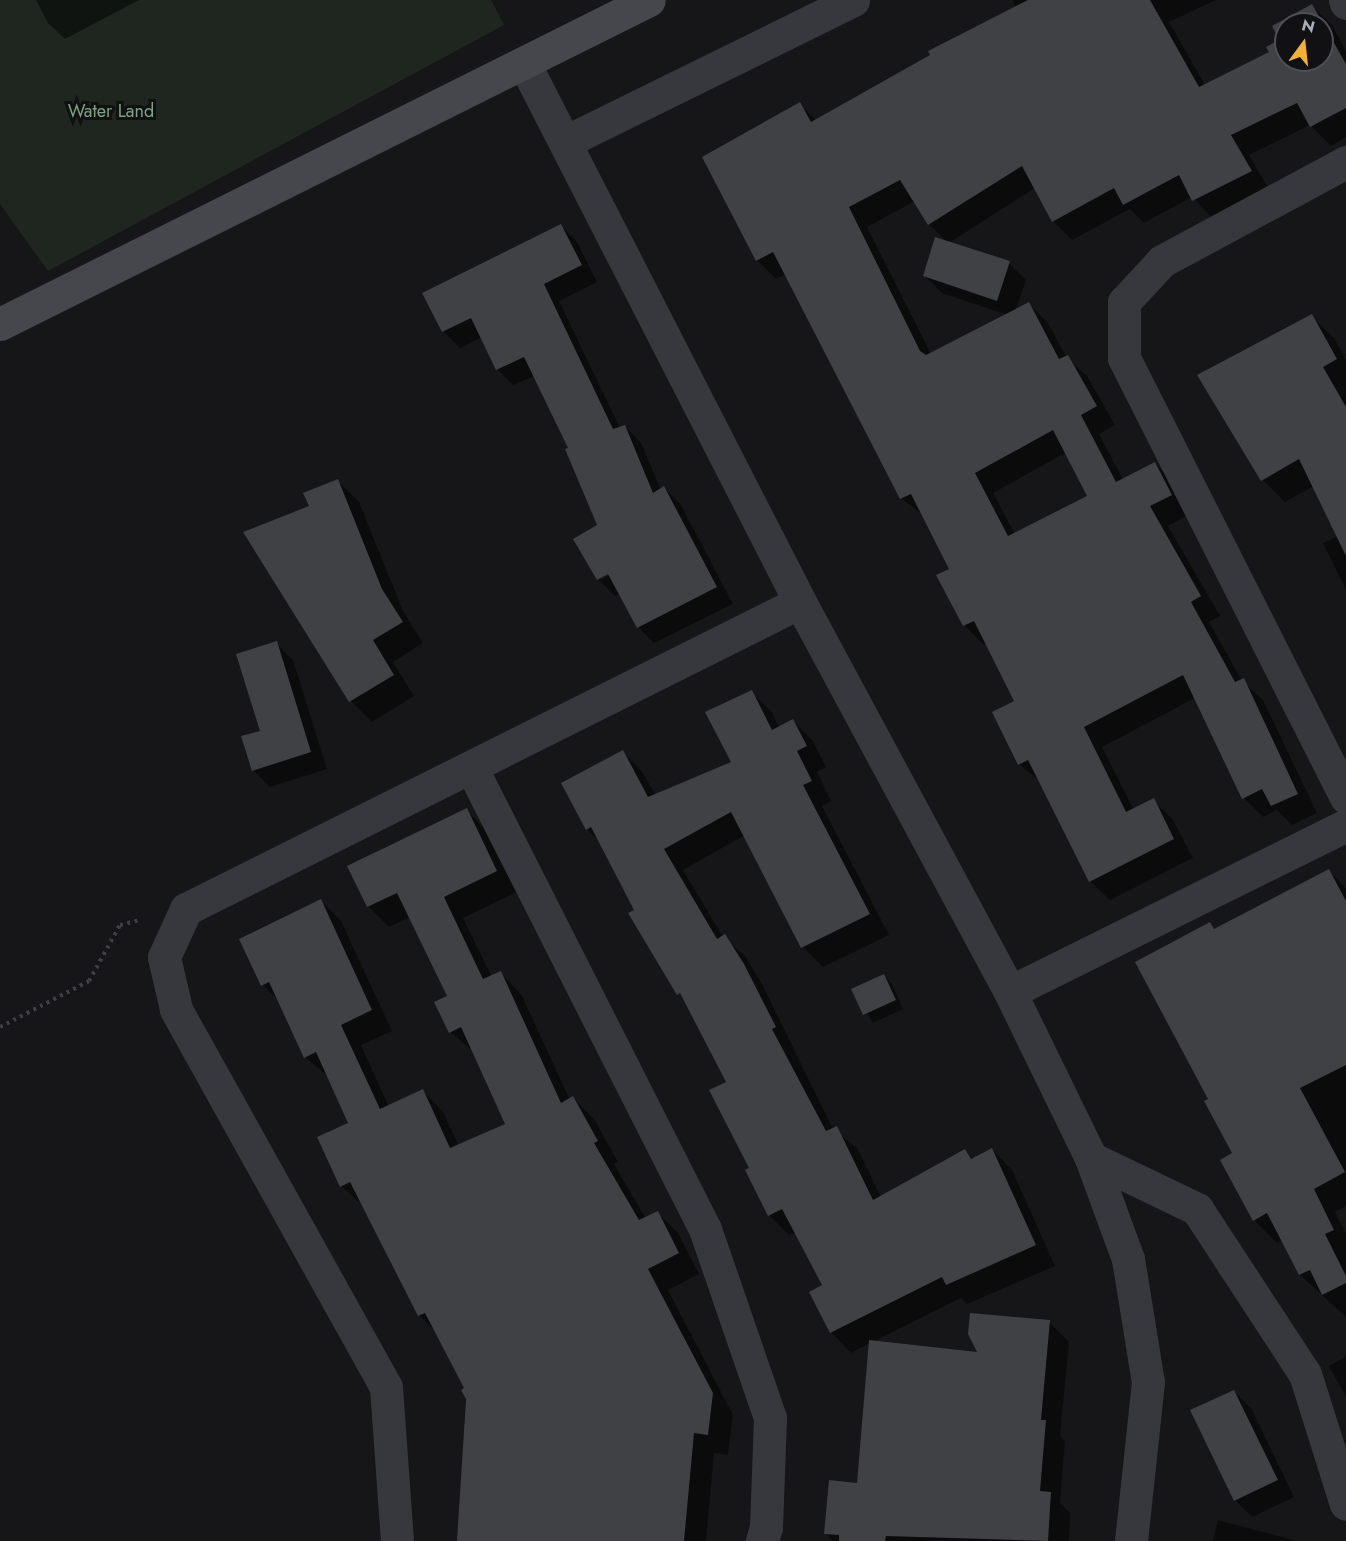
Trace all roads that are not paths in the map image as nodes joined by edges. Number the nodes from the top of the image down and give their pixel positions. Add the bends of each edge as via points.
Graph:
1 (649, 0) edge
2 (853, 0) edge
3 (524, 63) junction
4 (565, 142) junction
5 (1346, 162) edge
6 (0, 324) edge
7 (800, 602) junction
8 (472, 769) junction
9 (1346, 797) edge
10 (1346, 825) edge
11 (1010, 992) junction
12 (1091, 1158) junction
13 (1346, 1504) edge
14 (397, 1541) edge
15 (762, 1541) edge
16 (1131, 1541) edge

1 - 3 street
2 - 4 street
3 - 4 street
3 - 6 street
4 - 7 street
5 - 9 street via 1162,261 1124,302 1124,358
7 - 8 street
7 - 11 street
8 - 14 street via 186,909 164,957 176,1010 386,1387
8 - 15 street via 705,1229 770,1418 766,1527
10 - 11 street
11 - 12 street
12 - 13 street via 1197,1209 1305,1374
12 - 16 street via 1128,1259 1148,1382

